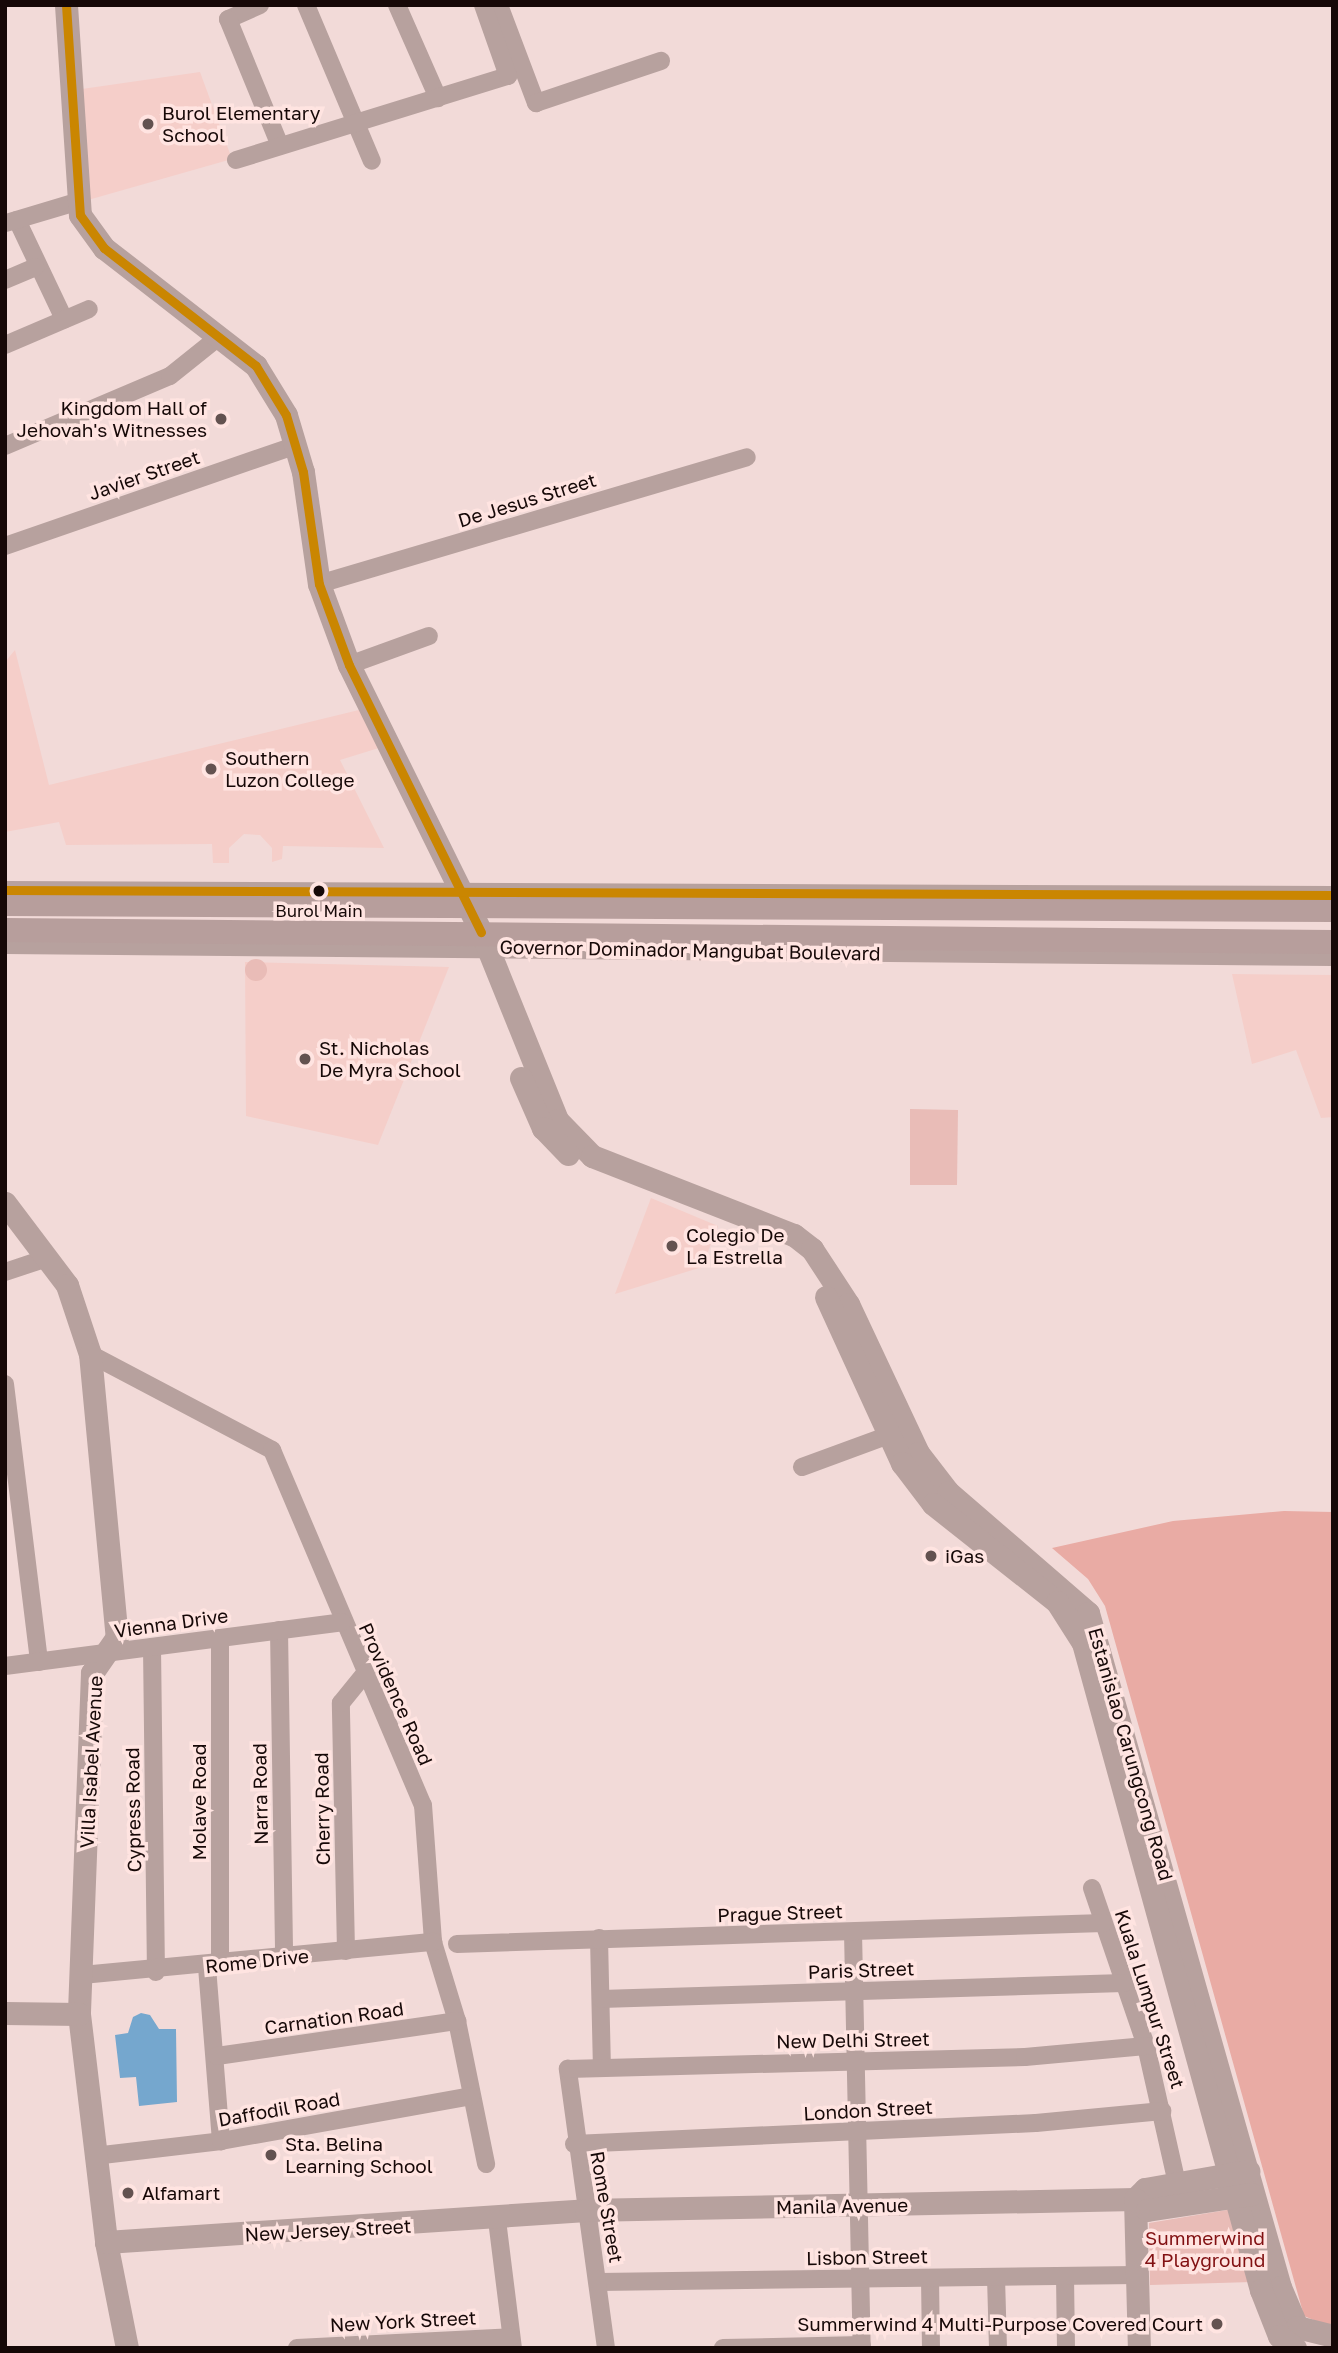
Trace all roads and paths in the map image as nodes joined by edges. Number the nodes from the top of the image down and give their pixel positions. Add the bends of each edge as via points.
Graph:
1 (66, 5) edge
2 (260, 5) edge
3 (306, 5) edge
4 (397, 5) edge
5 (484, 5) edge
6 (499, 5) edge
7 (661, 61) dead end
8 (438, 98) junction
9 (357, 123) junction
10 (280, 146) junction
11 (236, 160) dead end
12 (372, 161) dead end
13 (76, 202) junction
14 (11, 221) edge
15 (35, 267) junction
16 (5, 280) edge
17 (89, 309) dead end
18 (64, 319) junction
19 (215, 340) junction
20 (5, 345) edge
21 (297, 445) junction
22 (5, 446) edge
23 (747, 457) dead end
24 (5, 545) edge
25 (319, 584) junction
26 (429, 636) dead end
27 (349, 665) junction
28 (5, 890) edge
29 (1333, 895) edge
30 (461, 900) junction
31 (5, 904) edge
32 (834, 908) junction
33 (1333, 910) edge
34 (5, 930) edge
35 (835, 938) junction
36 (479, 941) junction
37 (1333, 942) edge
38 (5, 945) edge
39 (1333, 957) edge
40 (5, 1203) edge
41 (47, 1258) junction
42 (5, 1272) edge
43 (90, 1354) junction
44 (5, 1384) edge
45 (897, 1432) junction
46 (802, 1467) dead end
47 (342, 1622) junction
48 (279, 1630) junction
49 (220, 1638) junction
50 (152, 1647) junction
51 (104, 1653) junction
52 (39, 1662) junction
53 (5, 1666) edge
54 (365, 1673) junction
55 (1092, 1888) dead end
56 (1104, 1923) junction
57 (853, 1932) junction
58 (599, 1938) junction
59 (433, 1942) junction
60 (457, 1944) dead end
61 (346, 1951) junction
62 (284, 1958) junction
63 (213, 1966) junction
64 (156, 1972) junction
65 (82, 1975) junction
66 (1124, 1983) junction
67 (854, 1991) junction
68 (601, 1999) junction
69 (5, 2013) edge
70 (79, 2014) junction
71 (457, 2021) junction
72 (1146, 2046) junction
73 (217, 2056) junction
74 (856, 2060) junction
75 (602, 2066) junction
76 (564, 2074) joint
77 (471, 2096) junction
78 (1163, 2111) junction
79 (857, 2131) junction
80 (221, 2141) junction
81 (574, 2144) junction
82 (94, 2156) junction
83 (486, 2164) dead end
84 (1244, 2184) junction
85 (1180, 2197) junction
86 (1135, 2199) junction
87 (859, 2206) junction
88 (586, 2210) junction
89 (549, 2216) joint
90 (497, 2220) junction
91 (106, 2242) junction
92 (1136, 2275) junction
93 (1065, 2276) junction
94 (930, 2277) junction
95 (996, 2277) junction
96 (861, 2278) junction
97 (599, 2281) junction
98 (1333, 2336) edge
99 (512, 2342) edge
100 (862, 2346) edge
101 (127, 2348) edge
102 (297, 2348) edge
103 (606, 2348) edge
104 (723, 2348) edge
105 (931, 2348) edge
106 (998, 2348) edge
107 (1066, 2348) edge
108 (1139, 2348) edge
109 (1295, 2348) edge

1 - 13 street, Estanislao Carungcong Road
2 - 10 street via 228,19
3 - 9 street
4 - 8 street
5 - 8 street via 508,76
6 - 7 street via 536,103
8 - 9 street
9 - 10 street
9 - 12 street
10 - 11 street
13 - 14 street
13 - 19 street, Estanislao Carungcong Road via 104,248
14 - 15 street
15 - 16 street
15 - 18 street via 45,274
17 - 18 street
18 - 20 street
19 - 21 street, Estanislao Carungcong Road via 256,366
19 - 22 street via 170,376
21 - 24 street, Javier Street
21 - 25 street, Estanislao Carungcong Road
23 - 25 street, De Jesus Street
25 - 27 street, Estanislao Carungcong Road
26 - 27 street
27 - 30 street, Estanislao Carungcong Road
28 - 30 street
29 - 30 street
30 - 31 main road
30 - 32 main road
30 - 36 street, Estanislao Carungcong Road
32 - 33 main road
32 - 35 main road
34 - 36 main road, Governor Dominador Mangubat Boulevard
35 - 36 main road, Governor Dominador Mangubat Boulevard
35 - 37 main road, Governor Dominador Mangubat Boulevard
36 - 38 street, Governor Dominador Mangubat Boulevard
36 - 39 street, Governor Dominador Mangubat Boulevard
36 - 45 street, Estanislao Carungcong Road via 546,1100 571,1139 592,1156 794,1235 812,1249 848,1304
40 - 41 street, Villa Isabel Avenue
41 - 42 street
41 - 43 street, Villa Isabel Avenue via 67,1285
43 - 47 street, Providence Road via 272,1450
43 - 51 street, Villa Isabel Avenue via 117,1637
44 - 52 street
45 - 46 street
45 - 84 street, Estanislao Carungcong Road via 933,1504 1057,1602 1083,1643
47 - 48 street, Vienna Drive
47 - 54 street, Providence Road
48 - 49 street, Vienna Drive
48 - 62 street, Narra Road
49 - 50 street, Vienna Drive
49 - 63 street, Molave Road
50 - 51 street, Vienna Drive
50 - 64 street, Cypress Road
51 - 52 street, Vienna Drive
51 - 65 street, Villa Isabel Avenue via 92,1673
52 - 53 street, Vienna Drive
54 - 59 street, Providence Road via 423,1805
54 - 61 street, Cherry Road via 341,1703
55 - 56 street, Kuala Lumpur Street
56 - 57 street, Prague Street
56 - 66 street, Kuala Lumpur Street
57 - 58 street, Prague Street
57 - 67 street
58 - 60 street, Prague Street
58 - 68 street
59 - 61 street, Rome Drive
59 - 71 street, Providence Road
61 - 62 street, Rome Drive
62 - 63 street, Rome Drive
63 - 64 street, Rome Drive
63 - 73 street, Molave Road
64 - 65 street, Rome Drive
65 - 70 street, Villa Isabel Avenue
66 - 67 street, Paris Street
66 - 72 street, Kuala Lumpur Street
67 - 68 street, Paris Street
67 - 74 street
68 - 75 street
69 - 70 street
70 - 82 street, Villa Isabel Avenue
71 - 73 street, Carnation Road
71 - 77 street, Providence Road
72 - 74 street, New Delhi Street
72 - 78 street, Kuala Lumpur Street
73 - 80 street, Molave Road
74 - 75 street, New Delhi Street
74 - 79 street
75 - 76 street, New Delhi Street
76 - 81 street, Rome Street
77 - 80 street, Daffodil Road
77 - 83 street, Providence Road
78 - 79 street, London Street
78 - 85 street, Kuala Lumpur Street
79 - 81 street, London Street
79 - 87 street
80 - 82 street, Daffodil Road
81 - 88 street, Rome Street
82 - 91 street, Villa Isabel Avenue
84 - 85 street, Manila Avenue
84 - 98 street, Estanislao Carungcong Road via 1294,2321 1307,2333
84 - 109 street, Estanislao Carungcong Road via 1274,2326
85 - 86 street, Manila Avenue via 1147,2210
86 - 87 street, Manila Avenue
86 - 92 street
87 - 88 street, Manila Avenue
87 - 96 street
88 - 89 street, Manila Avenue
88 - 97 street, Rome Street
89 - 90 street, New Jersey Street
90 - 91 street, New Jersey Street
90 - 99 street
91 - 101 street, Villa Isabel Avenue
92 - 93 street, Lisbon Street
92 - 108 street
93 - 95 street, Lisbon Street
93 - 107 street
94 - 95 street, Lisbon Street
94 - 96 street, Lisbon Street
94 - 105 street
95 - 106 street
96 - 97 street, Lisbon Street
96 - 100 street
97 - 103 street, Rome Street
99 - 102 street, New York Street
100 - 104 street

